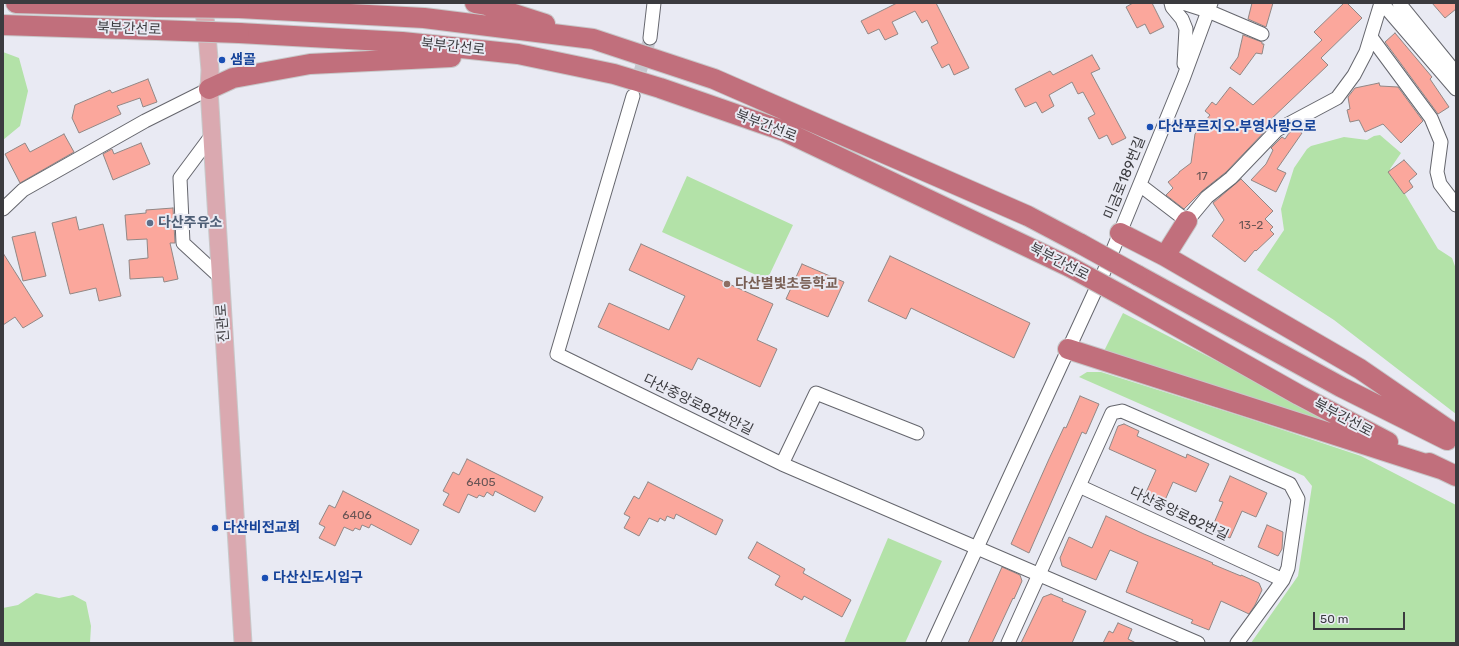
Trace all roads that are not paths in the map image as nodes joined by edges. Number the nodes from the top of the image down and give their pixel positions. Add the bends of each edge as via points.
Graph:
1 (16, 3) edge
2 (202, 3) edge
3 (475, 3) edge
4 (654, 3) edge
5 (1171, 3) edge
6 (1183, 3) edge
7 (1382, 3) edge
8 (1399, 3) edge
9 (145, 6) edge
10 (1210, 7) edge
11 (3, 25) edge
12 (1262, 34) dead end
13 (1371, 37) junction
14 (650, 38) tunnel mouth
15 (593, 39) junction
16 (518, 54) junction
17 (1456, 73) edge
18 (1183, 79) junction
19 (209, 89) junction
20 (1456, 89) edge
21 (633, 96) tunnel mouth
22 (212, 135) junction
23 (1140, 185) junction
24 (1456, 205) edge
25 (3, 209) edge
26 (1187, 221) junction
27 (1120, 233) junction
28 (1165, 256) junction
29 (221, 278) junction
30 (1068, 349) junction
31 (917, 433) dead end
32 (1456, 435) edge
33 (1456, 445) edge
34 (782, 464) junction
35 (1448, 472) edge
36 (1079, 486) junction
37 (976, 547) junction
38 (1039, 575) junction
39 (1284, 580) junction
40 (244, 643) edge
41 (933, 643) edge
42 (1008, 643) edge
43 (1198, 643) edge
44 (1237, 643) edge

1 - 9 highway, 북부간선로
2 - 19 main road, 진관로 via 210,70
3 - 15 highway
4 - 14 street
5 - 18 street via 1186,29
6 - 10 street
7 - 13 street
7 - 20 street
8 - 17 street
9 - 15 highway, 북부간선로, bridge via 239,8 424,18
10 - 12 street
10 - 18 street, 미금로189번길
11 - 16 highway, 북부간선로, bridge via 239,33 402,42
13 - 24 street via 1431,118 1441,142 1437,172 1440,184
13 - 26 street via 1354,75 1336,98 1277,130
15 - 33 highway, 북부간선로, bridge via 714,79 1028,216 1341,387
16 - 19 highway via 310,64 233,78
16 - 35 highway, 북부간선로, bridge via 614,74 784,132 1070,267 1299,395
18 - 23 street, 미금로189번길
19 - 22 main road, 진관로
19 - 25 street via 145,121 23,190
21 - 34 street, 다산중앙로82번안길 via 557,354
22 - 29 main road, 진관로
22 - 29 street via 180,178 183,244
23 - 26 street
23 - 27 street, 미금로189번길
26 - 28 highway
27 - 28 highway
27 - 30 street, 미금로189번길
28 - 32 highway via 1360,369
29 - 40 main road, 진관로
30 - 35 highway
30 - 37 street, 미금로189번길
31 - 34 street via 816,393
34 - 37 street, 다산중앙로82번안길
36 - 38 street
36 - 39 street, 다산중앙로82번길
36 - 39 street via 1112,413 1122,411 1290,484 1298,499
37 - 38 street
37 - 41 street
38 - 42 street
38 - 43 street
39 - 44 street

